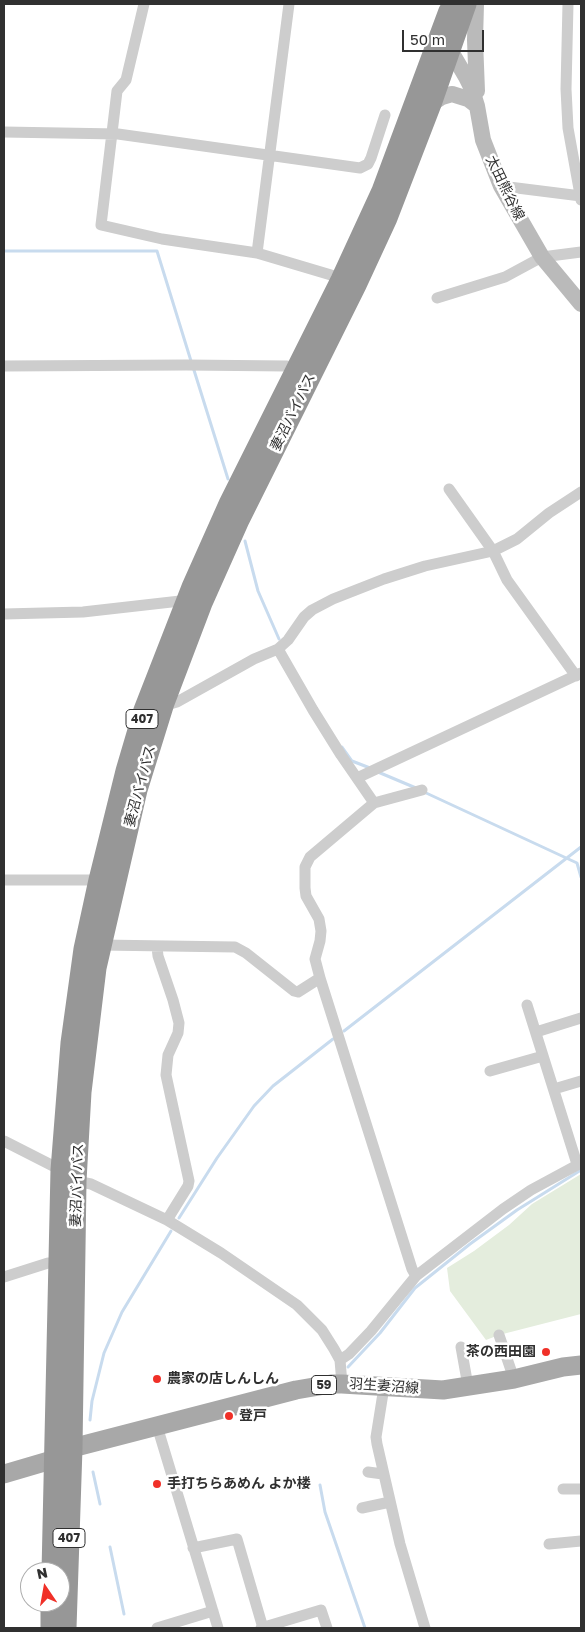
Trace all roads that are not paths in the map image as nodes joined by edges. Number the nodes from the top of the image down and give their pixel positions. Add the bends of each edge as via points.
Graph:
1 (144, 4) edge
2 (289, 4) edge
3 (452, 4) edge
4 (466, 4) edge
5 (476, 4) edge
6 (568, 4) edge
7 (446, 42) junction
8 (431, 104) junction
9 (477, 106) junction
10 (385, 115) dead end
11 (4, 132) edge
12 (112, 134) junction
13 (270, 154) junction
14 (501, 186) junction
15 (581, 198) edge
16 (581, 252) edge
17 (257, 253) junction
18 (542, 257) junction
19 (341, 280) junction
20 (437, 298) dead end
21 (581, 304) edge
22 (4, 366) edge
23 (304, 371) junction
24 (449, 489) dead end
25 (581, 492) edge
26 (494, 551) junction
27 (194, 602) junction
28 (4, 614) edge
29 (278, 649) junction
30 (578, 674) edge
31 (164, 703) junction
32 (357, 778) junction
33 (422, 790) dead end
34 (374, 803) junction
35 (4, 880) edge
36 (99, 880) junction
37 (101, 945) junction
38 (157, 947) junction
39 (320, 978) junction
40 (527, 1005) dead end
41 (581, 1018) edge
42 (536, 1032) junction
43 (543, 1056) junction
44 (490, 1071) dead end
45 (581, 1081) edge
46 (554, 1089) junction
47 (4, 1141) edge
48 (579, 1163) edge
49 (69, 1176) junction
50 (167, 1220) junction
51 (60, 1263) junction
52 (4, 1276) edge
53 (416, 1276) junction
54 (499, 1335) dead end
55 (461, 1346) dead end
56 (340, 1360) junction
57 (581, 1364) edge
58 (514, 1379) junction
59 (342, 1384) junction
60 (468, 1386) junction
61 (384, 1387) junction
62 (156, 1426) junction
63 (64, 1453) junction
64 (368, 1472) dead end
65 (4, 1474) edge
66 (383, 1474) junction
67 (563, 1488) dead end
68 (581, 1488) edge
69 (390, 1502) junction
70 (362, 1508) dead end
71 (581, 1541) edge
72 (548, 1544) dead end
73 (193, 1548) junction
74 (53, 1562) edge
75 (213, 1611) junction
76 (52, 1612) edge
77 (51, 1628) edge
78 (66, 1628) edge
79 (156, 1628) edge
80 (218, 1628) edge
81 (262, 1628) edge
82 (327, 1628) edge
83 (425, 1628) edge

1 - 12 street via 126,80 118,91
2 - 13 street
3 - 7 highway, 妻沼バイパス / 407
4 - 7 highway, 妻沼バイパス / 407
5 - 9 main road
6 - 15 street via 568,128
7 - 8 highway, 妻沼バイパス / 407
7 - 9 main road, 太田熊谷線 via 466,77
7 - 19 highway, 妻沼バイパス / 407
8 - 9 main road via 452,94
8 - 23 highway, 妻沼バイパス / 407 via 387,218 356,285
9 - 14 main road, 太田熊谷線 via 483,140
10 - 13 street via 371,158 364,167
11 - 12 street
12 - 13 street
12 - 17 street via 101,225 162,239
13 - 17 street
14 - 15 street
14 - 18 main road, 太田熊谷線
16 - 18 street
17 - 19 street
18 - 20 street via 505,277
18 - 21 main road, 太田熊谷線
19 - 23 highway, 妻沼バイパス / 407
22 - 23 street via 287,366
23 - 27 highway, 妻沼バイパス / 407 via 228,504
24 - 26 street
25 - 26 street via 518,539
26 - 29 street via 424,566 333,599 304,617
26 - 30 street via 507,580
27 - 28 street via 83,612
27 - 31 highway, 妻沼バイパス / 407
27 - 36 highway, 妻沼バイパス / 407 via 144,710
29 - 31 street via 177,702
29 - 32 street
30 - 32 street
31 - 37 highway, 妻沼バイパス / 407 via 137,790
32 - 34 street
33 - 34 street
34 - 39 street via 310,857 305,867 306,896 319,919 321,931 315,959
35 - 36 street
36 - 49 highway, 妻沼バイパス / 407 via 84,949 71,1043
37 - 38 street
37 - 49 highway, 妻沼バイパス / 407
38 - 39 street via 235,947 298,992
38 - 50 street via 179,1023 168,1055 166,1075 189,1181
39 - 53 street
40 - 42 street
41 - 42 street
42 - 43 street
43 - 44 street
43 - 46 street
45 - 46 street
46 - 48 street
47 - 49 street
48 - 53 street via 503,1209
49 - 50 street
49 - 51 highway, 妻沼バイパス / 407
49 - 63 highway, 妻沼バイパス / 407
50 - 56 street via 297,1305 322,1330
51 - 52 street via 48,1263
51 - 63 highway, 妻沼バイパス / 407
53 - 56 street via 371,1331
54 - 58 street
55 - 60 street
56 - 59 street
57 - 58 main road, 羽生妻沼線 / 59
58 - 60 main road, 羽生妻沼線 / 59
59 - 61 main road, 羽生妻沼線 / 59
59 - 62 main road, 羽生妻沼線 / 59 via 296,1390
60 - 61 main road, 羽生妻沼線 / 59 via 442,1390
61 - 66 street via 376,1437
62 - 63 main road, 羽生妻沼線 / 59
62 - 73 street
63 - 65 main road, 羽生妻沼線
63 - 74 highway, 妻沼バイパス / 407
63 - 78 highway, 妻沼バイパス / 407
64 - 66 street
66 - 69 street
67 - 68 street
69 - 70 street
69 - 83 street
71 - 72 street
73 - 75 street
73 - 81 street via 237,1539
75 - 79 street
75 - 80 street
76 - 77 highway
81 - 82 street via 321,1610

